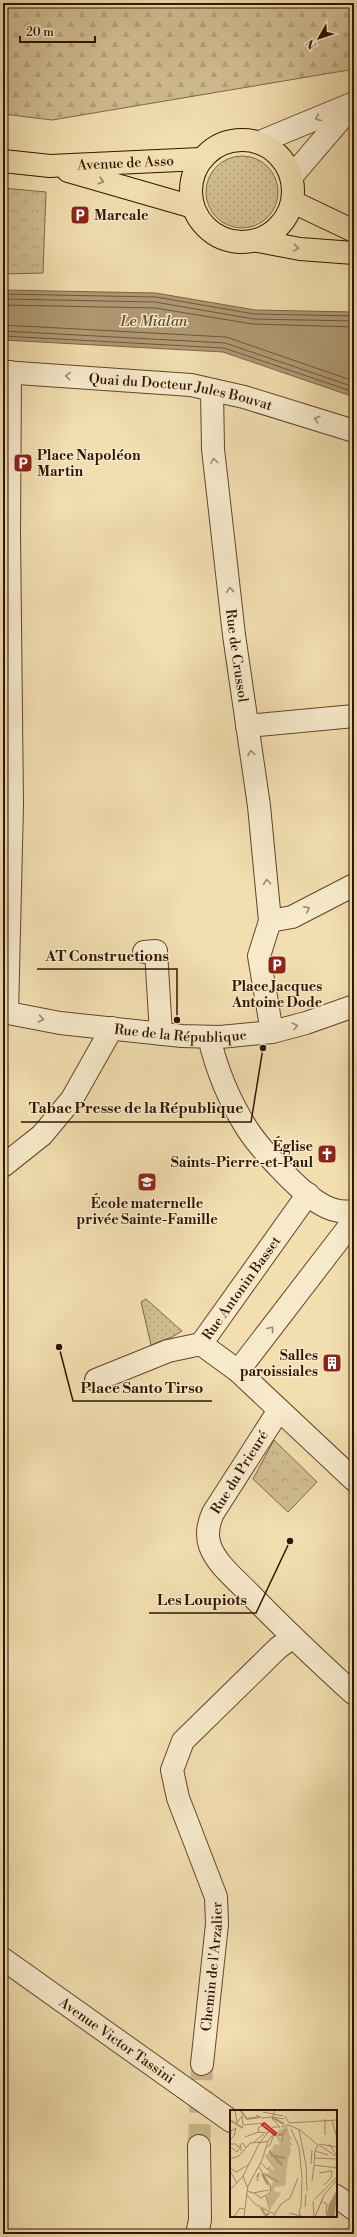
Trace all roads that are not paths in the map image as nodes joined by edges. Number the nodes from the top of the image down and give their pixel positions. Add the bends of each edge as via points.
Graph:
1 (354, 103) edge
2 (260, 142) junction
3 (201, 159) junction
4 (3, 161) edge
5 (50, 166) junction
6 (292, 176) junction
7 (293, 202) junction
8 (193, 207) junction
9 (354, 231) edge
10 (258, 241) junction
11 (354, 253) edge
12 (6, 372) edge
13 (212, 390) junction
14 (354, 430) edge
15 (354, 716) edge
16 (246, 726) junction
17 (354, 885) edge
18 (270, 920) junction
19 (144, 952) dead end
20 (354, 1006) edge
21 (5, 1012) edge
22 (112, 1028) junction
23 (272, 1032) junction
24 (160, 1034) junction
25 (209, 1037) junction
26 (3, 1166) edge
27 (308, 1194) junction
28 (354, 1211) edge
29 (201, 1344) junction
30 (238, 1371) junction
31 (96, 1380) dead end
32 (279, 1410) junction
33 (354, 1480) edge
34 (293, 1637) junction
35 (354, 1694) edge
36 (3, 1959) edge
37 (202, 2064) tunnel mouth
38 (230, 2120) edge
39 (199, 2146) tunnel mouth
40 (337, 2197) edge
41 (354, 2209) edge
42 (197, 2234) edge

1 -> 2 street
1 - 6 street
2 - 3 main road via 241,139 222,143
2 - 6 main road via 280,156
3 - 5 main road, Avenue de Asso
3 - 8 main road via 190,185
4 - 5 main road, Avenue de Asso
5 -> 8 main road, Avenue de Asso
6 - 7 main road
7 - 9 main road
7 - 10 main road via 286,219 274,232
8 - 10 main road via 208,230 222,239 244,243
10 -> 11 main road via 300,249
13 -> 12 street, Quai du Docteur Jules Bouvat via 163,382
12 - 21 street via 12,805
14 -> 13 street, Quai du Docteur Jules Bouvat
16 -> 13 street, Rue de Crussol via 213,449
15 - 16 street
18 -> 16 street, Rue de Crussol via 259,806
18 -> 17 street via 292,917
18 - 23 street via 260,956
19 - 24 street via 156,951
23 -> 20 street, Rue de la République
21 -> 22 street, Rue de la République via 60,1023
22 - 24 street, Rue de la République
22 - 26 street via 72,1098 42,1134
23 - 25 street, Rue de la République
24 - 25 street, Rue de la République
25 - 27 street via 230,1098 246,1127 266,1152
27 - 28 street via 329,1208
27 - 29 street, Rue Antonin Basset
30 -> 28 street via 341,1238
29 - 30 street, Rue Antonin Basset
29 - 31 street via 168,1351
30 - 32 street, Rue Antonin Basset
32 - 33 street, Rue Antonin Basset
32 - 34 street, Rue du Prieuré via 213,1513 208,1531 210,1544 222,1565
34 - 35 street, Rue du Prieuré
34 - 37 street, Chemin de l'Arzalier via 278,1648 183,1741 172,1770 178,1798 216,1897 217,1924
36 - 38 street, Avenue Victor Tassini
39 - 42 street via 200,2220
40 - 41 street

